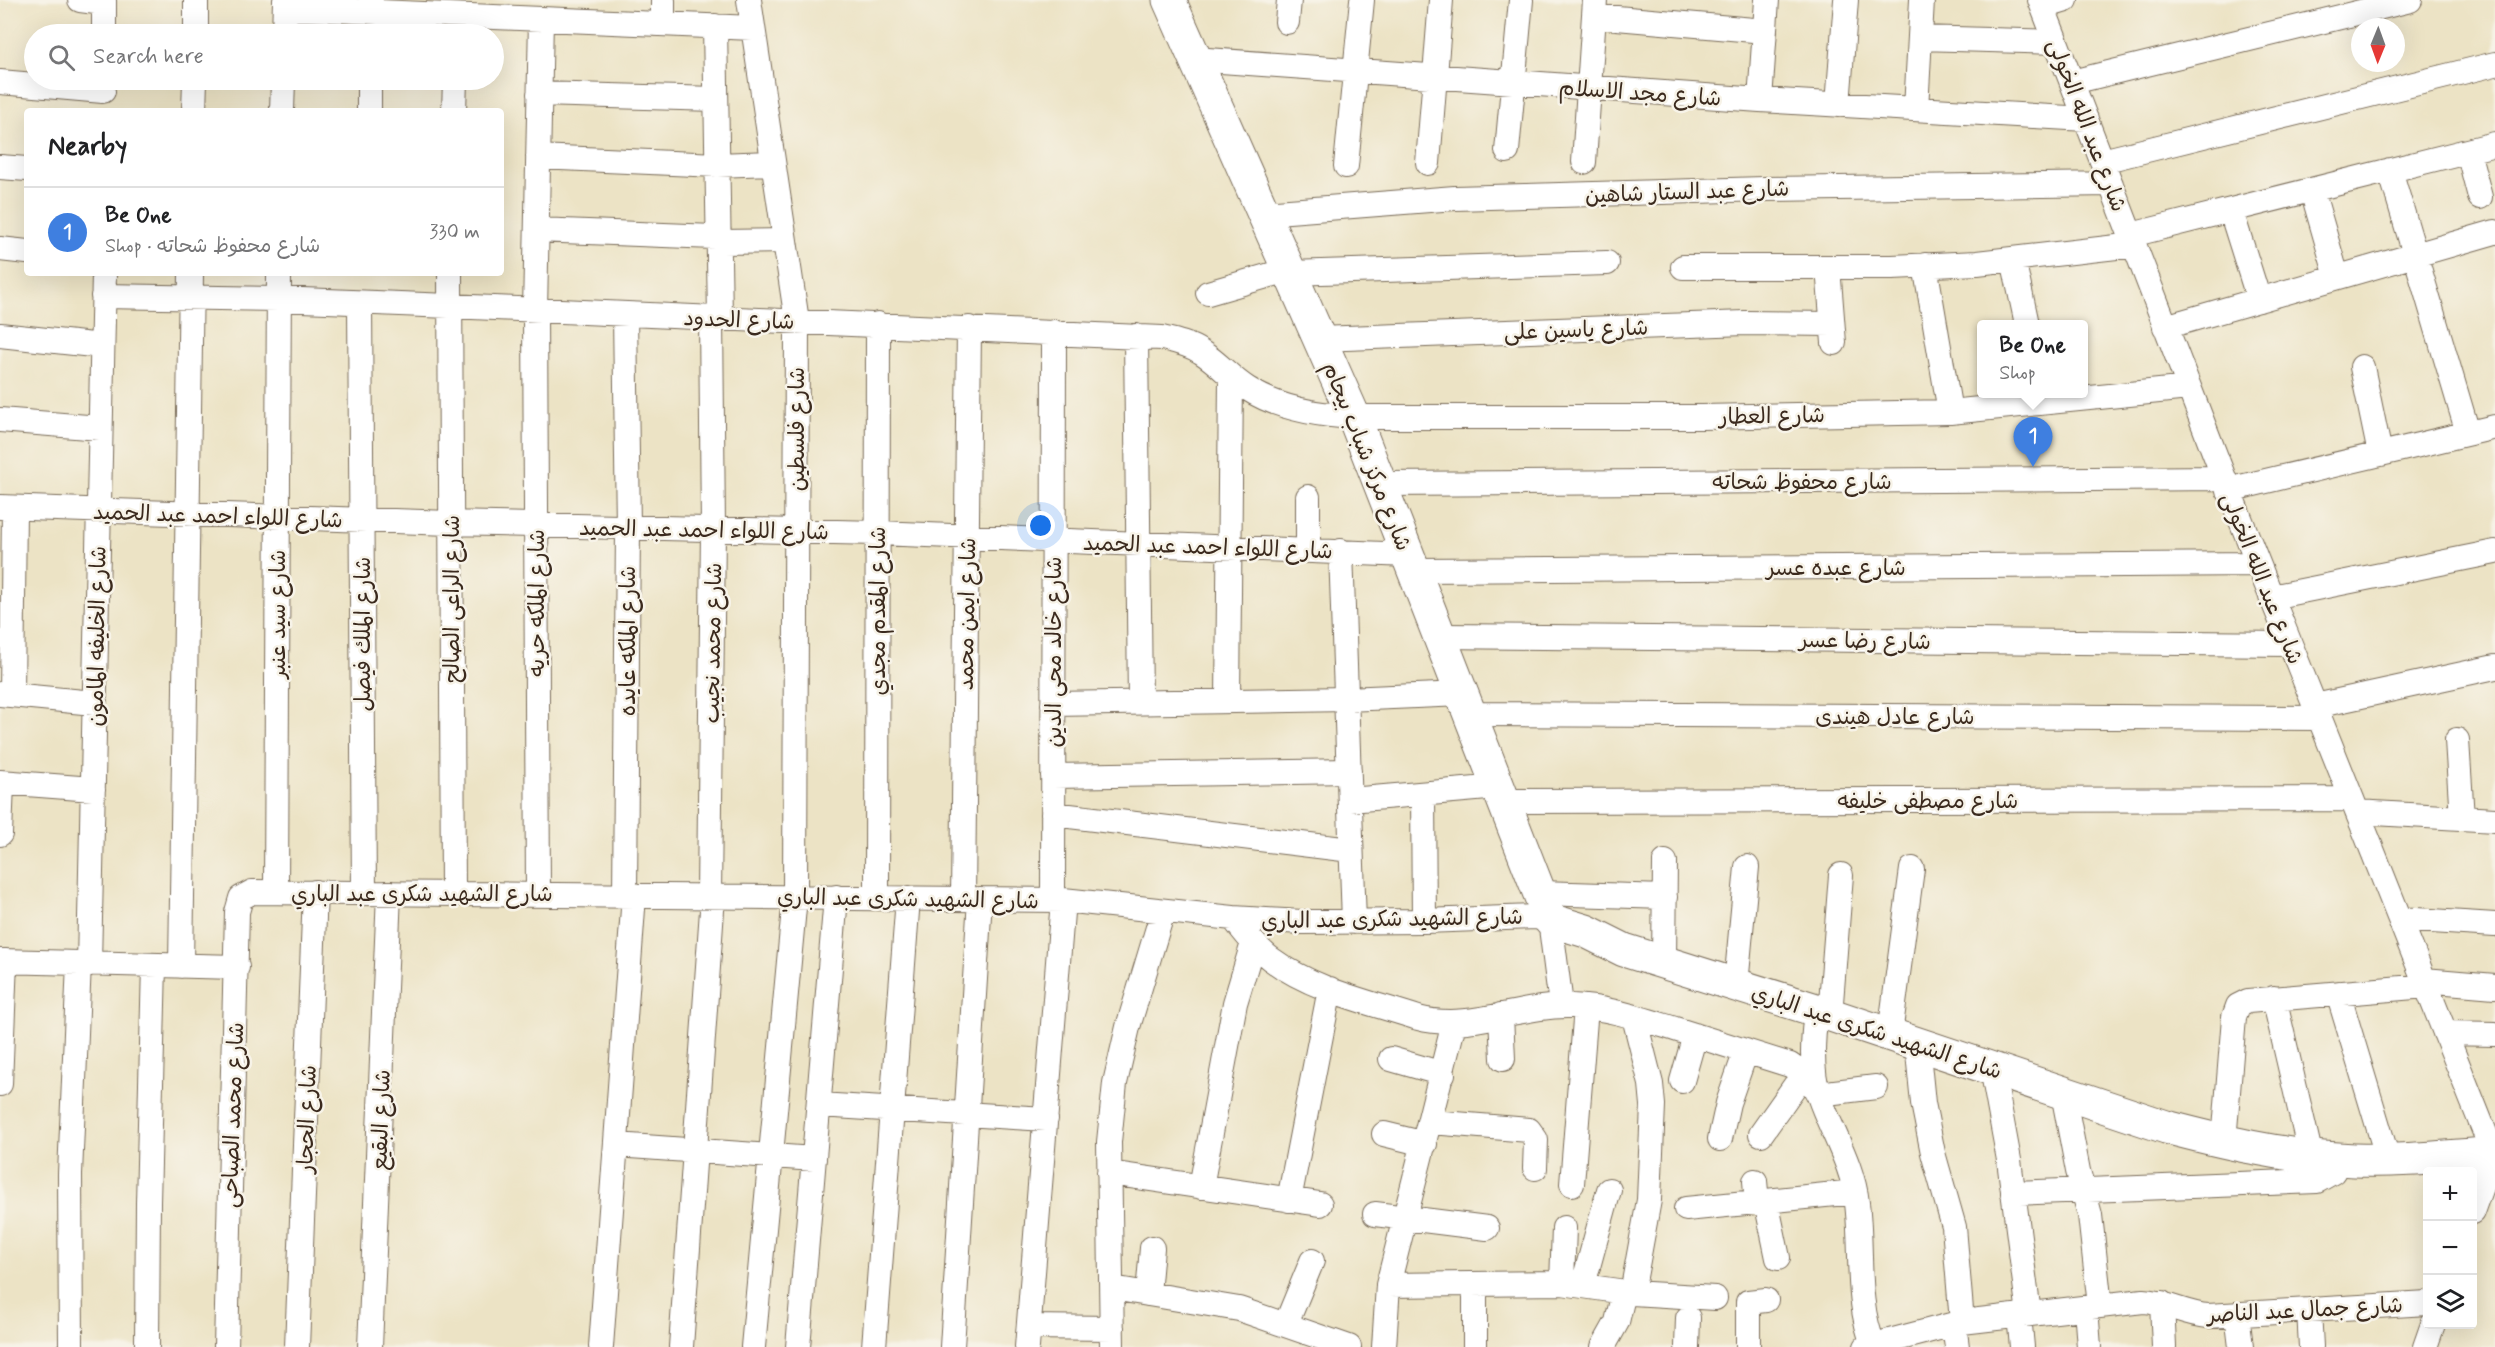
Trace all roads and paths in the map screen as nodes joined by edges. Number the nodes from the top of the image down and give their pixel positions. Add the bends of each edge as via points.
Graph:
1 (196, 0) edge
2 (663, 0) edge
3 (749, 0) edge
4 (1169, 0) edge
5 (1362, 0) edge
6 (1442, 0) edge
7 (1521, 0) edge
8 (1767, 0) edge
9 (1846, 0) edge
10 (1922, 0) edge
11 (2066, 0) edge
12 (2410, 0) edge
13 (96, 1) edge
14 (2041, 3) edge
15 (285, 4) edge
16 (1594, 8) edge
17 (2345, 8) edge
18 (576, 10) edge
19 (371, 15) edge
20 (456, 16) edge
21 (541, 19) junction
22 (102, 24) edge
23 (196, 24) edge
24 (284, 24) edge
25 (663, 24) junction
26 (715, 26) junction
27 (753, 28) junction
28 (1765, 31) junction
29 (1920, 38) junction
30 (2056, 42) junction
31 (1194, 59) junction
32 (2495, 64) edge
33 (1355, 72) junction
34 (1435, 78) junction
35 (0, 82) edge
36 (2072, 82) junction
37 (1513, 83) junction
38 (24, 85) edge
39 (1589, 88) junction
40 (69, 90) edge
41 (195, 90) edge
42 (283, 90) edge
43 (369, 90) edge
44 (455, 90) edge
45 (103, 94) edge
46 (539, 94) junction
47 (716, 99) junction
48 (1760, 100) junction
49 (1838, 105) junction
50 (194, 108) edge
51 (282, 108) edge
52 (369, 108) edge
53 (454, 108) edge
54 (1916, 109) junction
55 (2086, 119) junction
56 (2495, 144) edge
57 (1507, 151) dead end
58 (2468, 151) junction
59 (538, 157) junction
60 (2102, 160) junction
61 (1584, 162) dead end
62 (773, 163) junction
63 (1428, 163) dead end
64 (717, 165) junction
65 (0, 166) edge
66 (1346, 166) dead end
67 (24, 169) edge
68 (2390, 170) junction
69 (2111, 184) junction
70 (2312, 190) junction
71 (2480, 197) dead end
72 (2231, 211) junction
73 (1263, 213) junction
74 (537, 230) junction
75 (2495, 232) edge
76 (718, 239) junction
77 (2132, 240) junction
78 (785, 241) junction
79 (0, 249) edge
80 (24, 252) edge
81 (2416, 254) junction
82 (2013, 259) junction
83 (1607, 263) dead end
84 (1926, 265) junction
85 (1683, 267) dead end
86 (1828, 267) junction
87 (1289, 272) junction
88 (191, 276) edge
89 (279, 276) edge
90 (450, 276) edge
91 (2337, 277) junction
92 (103, 285) edge
93 (1208, 293) dead end
94 (191, 298) junction
95 (278, 299) junction
96 (2259, 300) junction
97 (360, 303) junction
98 (449, 306) junction
99 (535, 311) junction
100 (625, 315) junction
101 (716, 318) junction
102 (2026, 320) edge
103 (797, 321) junction
104 (878, 324) junction
105 (2165, 327) junction
106 (969, 328) junction
107 (1054, 332) junction
108 (0, 335) edge
109 (1136, 336) junction
110 (1319, 339) junction
111 (102, 346) junction
112 (2362, 368) dead end
113 (1231, 378) junction
114 (2189, 388) junction
115 (2088, 395) edge
116 (2042, 398) edge
117 (1950, 412) junction
118 (1354, 417) junction
119 (0, 420) edge
120 (2495, 427) edge
121 (100, 428) junction
122 (2468, 433) junction
123 (2379, 454) junction
124 (1380, 484) junction
125 (2226, 484) junction
126 (1308, 497) dead end
127 (7, 508) edge
128 (98, 512) junction
129 (188, 514) junction
130 (277, 517) junction
131 (361, 520) junction
132 (450, 523) junction
133 (535, 525) junction
134 (628, 527) junction
135 (713, 529) junction
136 (796, 531) junction
137 (878, 533) junction
138 (967, 536) junction
139 (1054, 540) junction
140 (1138, 543) junction
141 (1228, 547) junction
142 (1308, 550) junction
143 (1341, 551) junction
144 (2495, 552) edge
145 (1411, 563) junction
146 (2258, 564) junction
147 (2271, 597) junction
148 (6, 603) edge
149 (1440, 636) junction
150 (2290, 644) junction
151 (2495, 667) edge
152 (6, 695) edge
153 (1346, 699) junction
154 (1228, 701) junction
155 (1140, 702) junction
156 (94, 703) junction
157 (1053, 704) junction
158 (1466, 704) junction
159 (2317, 712) junction
160 (2457, 740) dead end
161 (1348, 771) junction
162 (1053, 776) junction
163 (1, 783) edge
164 (93, 789) junction
165 (1423, 794) junction
166 (1502, 794) junction
167 (1350, 800) junction
168 (2354, 806) junction
169 (1053, 814) junction
170 (2462, 818) junction
171 (2495, 820) edge
172 (0, 834) edge
173 (1351, 850) junction
174 (1665, 862) dead end
175 (1747, 867) dead end
176 (1912, 869) dead end
177 (1841, 875) dead end
178 (264, 892) junction
179 (315, 892) junction
180 (363, 892) junction
181 (389, 893) junction
182 (453, 893) junction
183 (538, 894) junction
184 (629, 895) junction
185 (711, 896) junction
186 (795, 897) junction
187 (836, 897) junction
188 (1665, 897) junction
189 (877, 898) junction
190 (908, 898) junction
191 (972, 899) junction
192 (1058, 900) junction
193 (1545, 906) junction
194 (1163, 911) junction
195 (1233, 918) junction
196 (2400, 919) junction
197 (1425, 921) junction
198 (1354, 922) junction
199 (2495, 925) edge
200 (1253, 943) junction
201 (2, 961) edge
202 (84, 963) junction
203 (1664, 963) junction
204 (153, 965) junction
205 (181, 966) junction
206 (237, 968) junction
207 (2425, 983) junction
208 (1736, 985) junction
209 (2495, 986) edge
210 (1330, 989) junction
211 (2338, 993) junction
212 (2274, 998) junction
213 (1561, 1005) junction
214 (1586, 1007) junction
215 (1823, 1012) junction
216 (1502, 1015) junction
217 (1635, 1017) junction
218 (1454, 1023) junction
219 (2445, 1033) junction
220 (2495, 1034) edge
221 (1695, 1035) junction
222 (1904, 1039) junction
223 (1746, 1051) junction
224 (1391, 1059) dead end
225 (1503, 1059) dead end
226 (1992, 1068) junction
227 (1804, 1073) junction
228 (1443, 1074) junction
229 (1682, 1081) dead end
230 (0, 1084) edge
231 (1876, 1087) dead end
232 (2064, 1093) junction
233 (1818, 1094) junction
234 (819, 1105) junction
235 (892, 1109) junction
236 (967, 1114) junction
237 (1046, 1119) junction
238 (1428, 1133) junction
239 (1384, 1134) dead end
240 (1761, 1134) dead end
241 (1720, 1139) dead end
242 (2224, 1142) junction
243 (616, 1145) junction
244 (696, 1151) junction
245 (2494, 1153) edge
246 (771, 1156) junction
247 (2326, 1158) junction
248 (814, 1159) junction
249 (2388, 1159) junction
250 (1535, 1168) dead end
251 (1109, 1173) junction
252 (1572, 1184) dead end
253 (1201, 1187) junction
254 (1609, 1190) dead end
255 (2084, 1190) junction
256 (1855, 1192) junction
257 (2013, 1193) junction
258 (1759, 1194) junction
259 (2477, 1199) edge
260 (1289, 1200) junction
261 (1320, 1204) dead end
262 (1686, 1209) dead end
263 (1375, 1214) dead end
264 (1405, 1219) junction
265 (1486, 1228) dead end
266 (1564, 1228) dead end
267 (1152, 1248) dead end
268 (1778, 1258) dead end
269 (1312, 1261) dead end
270 (1475, 1284) junction
271 (1572, 1284) junction
272 (1388, 1285) junction
273 (1112, 1288) junction
274 (1628, 1292) junction
275 (1148, 1294) junction
276 (1715, 1298) dead end
277 (1766, 1300) dead end
278 (2162, 1303) junction
279 (2423, 1303) edge
280 (2093, 1307) junction
281 (2309, 1310) junction
282 (2237, 1314) junction
283 (2024, 1315) junction
284 (1688, 1318) dead end
285 (1286, 1324) junction
286 (2431, 1329) edge
287 (1957, 1331) edge
288 (1028, 1337) edge
289 (1112, 1337) edge
290 (1871, 1346) edge
291 (71, 1347) edge
292 (147, 1347) edge
293 (226, 1347) edge
294 (297, 1347) edge
295 (370, 1347) edge
296 (601, 1347) edge
297 (681, 1347) edge
298 (753, 1347) edge
299 (798, 1347) edge
300 (874, 1347) edge
301 (952, 1347) edge
302 (1348, 1347) edge
303 (1384, 1347) edge
304 (1475, 1347) edge
305 (1603, 1347) edge
306 (1687, 1347) edge
307 (1748, 1347) edge
308 (2022, 1347) edge
309 (2088, 1347) edge
310 (2164, 1347) edge
311 (2241, 1347) edge
312 (2311, 1347) edge
313 (2425, 1347) edge

1 - 23 street
2 - 25 street
3 - 27 street, شارع فلسطين
4 - 31 main road, شارع مركز شباب بيجام
5 - 33 street
6 - 34 street
7 - 37 street
8 - 28 street
9 - 49 street
10 - 29 street
11 - 14 street
12 - 17 street
13 - 22 street
14 - 30 street, شارع عبد الله الخولى
15 - 19 street
15 - 24 street
16 - 28 street
16 - 39 street
17 - 36 street
18 - 21 street
18 - 25 street
19 - 20 street
20 - 21 street
21 - 46 street, شارع الملكه حريه
25 - 26 street
26 - 27 street
26 - 47 street, شارع محمد نجيب
27 - 62 street, شارع فلسطين
28 - 48 street
29 - 30 street
29 - 54 street
30 - 36 street, شارع عبد الله الخولى
31 - 33 street, شارع مجد الاسلام
31 - 73 main road, شارع مركز شباب بيجام
32 - 60 street
33 - 34 street, شارع مجد الاسلام
33 - 66 street
34 - 37 street, شارع مجد الاسلام
34 - 63 street
35 - 38 street
36 - 55 street, شارع عبد الله الخولى
37 - 39 street, شارع مجد الاسلام
37 - 57 street
39 - 48 street, شارع مجد الاسلام
39 - 61 street
40 - 45 street
41 - 50 street
42 - 51 street
43 - 52 street
44 - 53 street
46 - 47 street
46 - 59 street, شارع الملكه حريه
47 - 64 street, شارع محمد نجيب
48 - 49 street, شارع مجد الاسلام
49 - 54 street, شارع مجد الاسلام
54 - 55 street, شارع مجد الاسلام
55 - 60 street, شارع عبد الله الخولى
56 - 58 street
58 - 68 street
58 - 71 street
59 - 64 street
59 - 74 street, شارع الملكه حريه
60 - 69 street, شارع عبد الله الخولى
62 - 64 street
62 - 78 street, شارع فلسطين
64 - 76 street, شارع محمد نجيب
65 - 67 street
68 - 70 street
68 - 81 street
69 - 73 street, شارع عبد الستار شاهين via 1455,198
69 - 77 street, شارع عبد الله الخولى
70 - 72 street
70 - 91 street
72 - 77 street
72 - 96 street
73 - 87 main road, شارع مركز شباب بيجام
74 - 76 street
74 - 99 street, شارع الملكه حريه
75 - 81 street
76 - 78 street
76 - 101 street, شارع محمد نجيب
77 - 82 street
77 - 105 street, شارع عبد الله الخولى
78 - 103 street, شارع فلسطين
79 - 80 street
81 - 91 street
81 - 122 street
82 - 84 street
82 - 102 street
83 - 87 street
84 - 86 street
84 - 117 street
85 - 86 street
86 - 110 street, شارع ياسين على via 1833,334 1745,323
87 - 93 street
87 - 110 main road, شارع مركز شباب بيجام
88 - 94 street
89 - 95 street, شارع سيد عنبر
90 - 98 street, شارع الراعى الصالح
91 - 96 street
92 - 94 street, شارع الحدود
92 - 111 street, شارع الخليفه المامون
94 - 95 street, شارع الحدود
94 - 129 street
95 - 97 street, شارع الحدود
95 - 130 street, شارع سيد عنبر
96 - 105 street
97 - 98 street, شارع الحدود
97 - 131 street, شارع الملك فيصل
98 - 99 street, شارع الحدود
98 - 132 street, شارع الراعى الصالح
99 - 100 street, شارع الحدود
99 - 133 street, شارع الملكه حريه
100 - 101 street, شارع الحدود
100 - 134 street, شارع الملكه عايده
101 - 103 street, شارع الحدود
101 - 135 street, شارع محمد نجيب
103 - 104 street, شارع الحدود
103 - 136 street, شارع فلسطين
104 - 106 street, شارع الحدود
104 - 137 street, شارع المقدم مجدي
105 - 114 street, شارع عبد الله الخولى
106 - 107 street, شارع الحدود
106 - 138 street, شارع ايمن محمد
107 - 109 street, شارع الحدود
107 - 139 street, شارع خالد محى الدين
108 - 111 street
109 - 113 street, شارع الحدود via 1182,343 1201,352
109 - 140 street
110 - 118 main road, شارع مركز شباب بيجام
111 - 121 street, شارع الخليفه المامون
112 - 123 street
113 - 118 street, شارع الحدود via 1268,400 1289,407
113 - 141 street
114 - 115 street, شارع العطار
114 - 125 street, شارع عبد الله الخولى
116 - 117 street, شارع العطار
117 - 118 street, شارع العطار
118 - 124 main road, شارع مركز شباب بيجام
119 - 121 street
120 - 122 street, شارع محفوظ شحاته
121 - 128 street, شارع الخليفه المامون
122 - 123 street, شارع محفوظ شحاته
123 - 125 street, شارع محفوظ شحاته
124 - 125 street, شارع محفوظ شحاته
124 - 145 main road, شارع مركز شباب بيجام
125 - 146 street, شارع عبد الله الخولى
126 - 142 street
127 - 128 street, شارع اللواء احمد عبد الحميد
127 - 148 street
128 - 129 street, شارع اللواء احمد عبد الحميد
128 - 156 street, شارع الخليفه المامون
129 - 130 street, شارع اللواء احمد عبد الحميد
129 - 205 street
130 - 131 street, شارع اللواء احمد عبد الحميد
130 - 178 street, شارع سيد عنبر
131 - 132 street, شارع اللواء احمد عبد الحميد
131 - 180 street, شارع الملك فيصل
132 - 133 street, شارع اللواء احمد عبد الحميد
132 - 182 street, شارع الراعى الصالح
133 - 134 street, شارع اللواء احمد عبد الحميد
133 - 183 street, شارع الملكه حريه
134 - 135 street, شارع اللواء احمد عبد الحميد
134 - 184 street, شارع الملكه عايده
135 - 136 street, شارع اللواء احمد عبد الحميد
135 - 185 street, شارع محمد نجيب
136 - 137 street, شارع اللواء احمد عبد الحميد
136 - 186 street, شارع فلسطين
137 - 138 street, شارع اللواء احمد عبد الحميد
137 - 189 street, شارع المقدم مجدي
138 - 139 street, شارع اللواء احمد عبد الحميد
138 - 191 street, شارع ايمن محمد
139 - 140 street, شارع اللواء احمد عبد الحميد
139 - 157 street, شارع خالد محى الدين
140 - 141 street, شارع اللواء احمد عبد الحميد
140 - 155 street
141 - 142 street, شارع اللواء احمد عبد الحميد
141 - 154 street
142 - 143 street, شارع اللواء احمد عبد الحميد
143 - 145 street, شارع اللواء احمد عبد الحميد
143 - 153 street
144 - 147 street
145 - 146 street, شارع عبده عسر
145 - 149 main road, شارع مركز شباب بيجام
146 - 147 street, شارع عبد الله الخولى
147 - 150 street, شارع عبد الله الخولى
148 - 152 street
149 - 150 street, شارع رضا عسر
149 - 158 main road, شارع مركز شباب بيجام
150 - 159 street, شارع عبد الله الخولى
151 - 159 street, شارع عادل هيندى
152 - 156 street
153 - 154 street, شارع عادل هيندى
153 - 158 street, شارع عادل هيندى
153 - 161 street
154 - 155 street, شارع عادل هيندى
155 - 157 street, شارع عادل هيندى
156 - 164 street, شارع الخليفه المامون
157 - 162 street, شارع خالد محى الدين
158 - 159 street, شارع عادل هيندى
158 - 166 main road, شارع مركز شباب بيجام
159 - 168 street, شارع عبد الله الخولى
160 - 170 street
161 - 162 street
161 - 167 street
162 - 169 street, شارع خالد محى الدين
163 - 164 street
163 - 172 street
164 - 202 street, شارع الخليفه المامون
165 - 166 street, شارع مصطفى خليفه
165 - 167 street, شارع مصطفى خليفه
165 - 197 street
166 - 168 street, شارع مصطفى خليفه
166 - 193 main road, شارع مركز شباب بيجام
167 - 173 street
168 - 170 street, شارع مصطفى خليفه
168 - 196 street, شارع عبد الله الخولى
169 - 173 street
169 - 192 street, شارع خالد محى الدين
170 - 171 street, شارع مصطفى خليفه
173 - 198 street
174 - 188 street
175 - 208 street
176 - 222 street
177 - 215 street
178 - 179 street, شارع الشهيد شكرى عبد الباري
178 - 206 street, شارع محمد الصباحى via 241,898 238,904
179 - 180 street, شارع الشهيد شكرى عبد الباري
179 - 294 street, شارع الحجار
180 - 181 street, شارع الشهيد شكرى عبد الباري
181 - 182 street, شارع الشهيد شكرى عبد الباري
181 - 295 street, شارع البقيع
182 - 183 street, شارع الشهيد شكرى عبد الباري
183 - 184 street, شارع الشهيد شكرى عبد الباري
184 - 185 street, شارع الشهيد شكرى عبد الباري
184 - 243 street, شارع الملكه عايده
185 - 186 street, شارع الشهيد شكرى عبد الباري
185 - 244 street, شارع محمد نجيب
186 - 187 street, شارع الشهيد شكرى عبد الباري
186 - 246 street, شارع فلسطين
187 - 189 street, شارع الشهيد شكرى عبد الباري
187 - 234 street
188 - 193 street
188 - 203 street
189 - 190 street, شارع الشهيد شكرى عبد الباري
190 - 191 street, شارع الشهيد شكرى عبد الباري
190 - 235 street
191 - 192 street, شارع الشهيد شكرى عبد الباري
191 - 236 street, شارع ايمن محمد
192 - 194 street, شارع الشهيد شكرى عبد الباري
192 - 237 street, شارع خالد محى الدين
193 - 197 street, شارع الشهيد شكرى عبد الباري via 1520,916
193 - 203 main road, شارع الشهيد شكرى عبد الباري via 1577,928
193 - 213 street
194 - 195 street, شارع الشهيد شكرى عبد الباري
194 - 251 street via 1115,1083
195 - 198 street, شارع الشهيد شكرى عبد الباري
195 - 200 street
196 - 199 street
196 - 207 street, شارع عبد الله الخولى
197 - 198 street, شارع الشهيد شكرى عبد الباري
200 - 210 street via 1289,971
200 - 253 street via 1234,1003
201 - 202 street
201 - 230 street
202 - 204 street
202 - 291 street, شارع الخليفه المامون via 70,1174
203 - 208 main road, شارع الشهيد شكرى عبد الباري
204 - 205 street
204 - 292 street
205 - 206 street
206 - 293 street, شارع محمد الصباحى
207 - 209 street
207 - 211 street
207 - 219 street, شارع عبد الله الخولى
208 - 215 main road, شارع الشهيد شكرى عبد الباري
210 - 218 street via 1436,1023
210 - 260 street
211 - 212 street
211 - 249 street
212 - 242 street via 2243,1002 2235,1011
212 - 247 street
213 - 214 street
213 - 216 street
214 - 217 street
214 - 252 street
215 - 222 main road, شارع الشهيد شكرى عبد الباري
215 - 233 street via 1813,1053
216 - 218 street
216 - 225 street
217 - 221 street
217 - 274 street via 1653,1105 1649,1200
218 - 228 street
219 - 220 street
219 - 245 street, شارع عبد الله الخولى
221 - 223 street
221 - 229 street
222 - 226 main road, شارع الشهيد شكرى عبد الباري
222 - 287 street via 1954,1227
223 - 227 street
223 - 241 street
224 - 228 street
226 - 232 main road, شارع الشهيد شكرى عبد الباري
226 - 257 street
227 - 233 street
227 - 240 street
228 - 238 street
231 - 233 street
232 - 242 main road, شارع الشهيد شكرى عبد الباري
232 - 255 street
233 - 256 street
234 - 235 street
234 - 248 street
235 - 236 street
235 - 300 street
236 - 237 street
236 - 301 street, شارع ايمن محمد
237 - 288 street, شارع خالد محى الدين
238 - 239 street
238 - 250 street via 1529,1130 1536,1140
238 - 264 street
242 - 247 main road, شارع الشهيد شكرى عبد الباري
243 - 244 street
243 - 296 street, شارع الملكه عايده
244 - 246 street
244 - 297 street, شارع محمد نجيب
245 - 249 main road, شارع الشهيد شكرى عبد الباري
245 - 259 street
246 - 248 street
246 - 298 street, شارع فلسطين
247 - 249 main road, شارع الشهيد شكرى عبد الباري
247 - 255 street via 2333,1172 2317,1181
248 - 299 street
251 - 253 street
251 - 273 street
253 - 260 street
254 - 271 street
255 - 257 street
255 - 280 street via 2092,1230
256 - 258 street
256 - 290 street via 1860,1294
257 - 283 street
258 - 262 street
258 - 268 street
260 - 261 street
263 - 264 street
264 - 265 street
264 - 272 street
266 - 271 street
267 - 275 street
269 - 285 street
270 - 271 street
270 - 272 street
270 - 304 street
271 - 274 street
272 - 303 street
273 - 275 street
273 - 289 street
274 - 276 street
274 - 305 street
275 - 285 street via 1239,1309
277 - 307 street via 1748,1302
278 - 280 street, شارع جمال عبد الناصر via 2143,1301
278 - 282 street, شارع جمال عبد الناصر via 2199,1315
278 - 310 street
279 - 281 street, شارع جمال عبد الناصر
280 - 283 street, شارع جمال عبد الناصر
280 - 309 street
281 - 282 street, شارع جمال عبد الناصر
281 - 312 street
282 - 311 street
283 - 287 street, شارع جمال عبد الناصر
283 - 308 street
284 - 306 street
285 - 302 street
286 - 313 street
287 - 290 street, شارع جمال عبد الناصر
288 - 289 street

